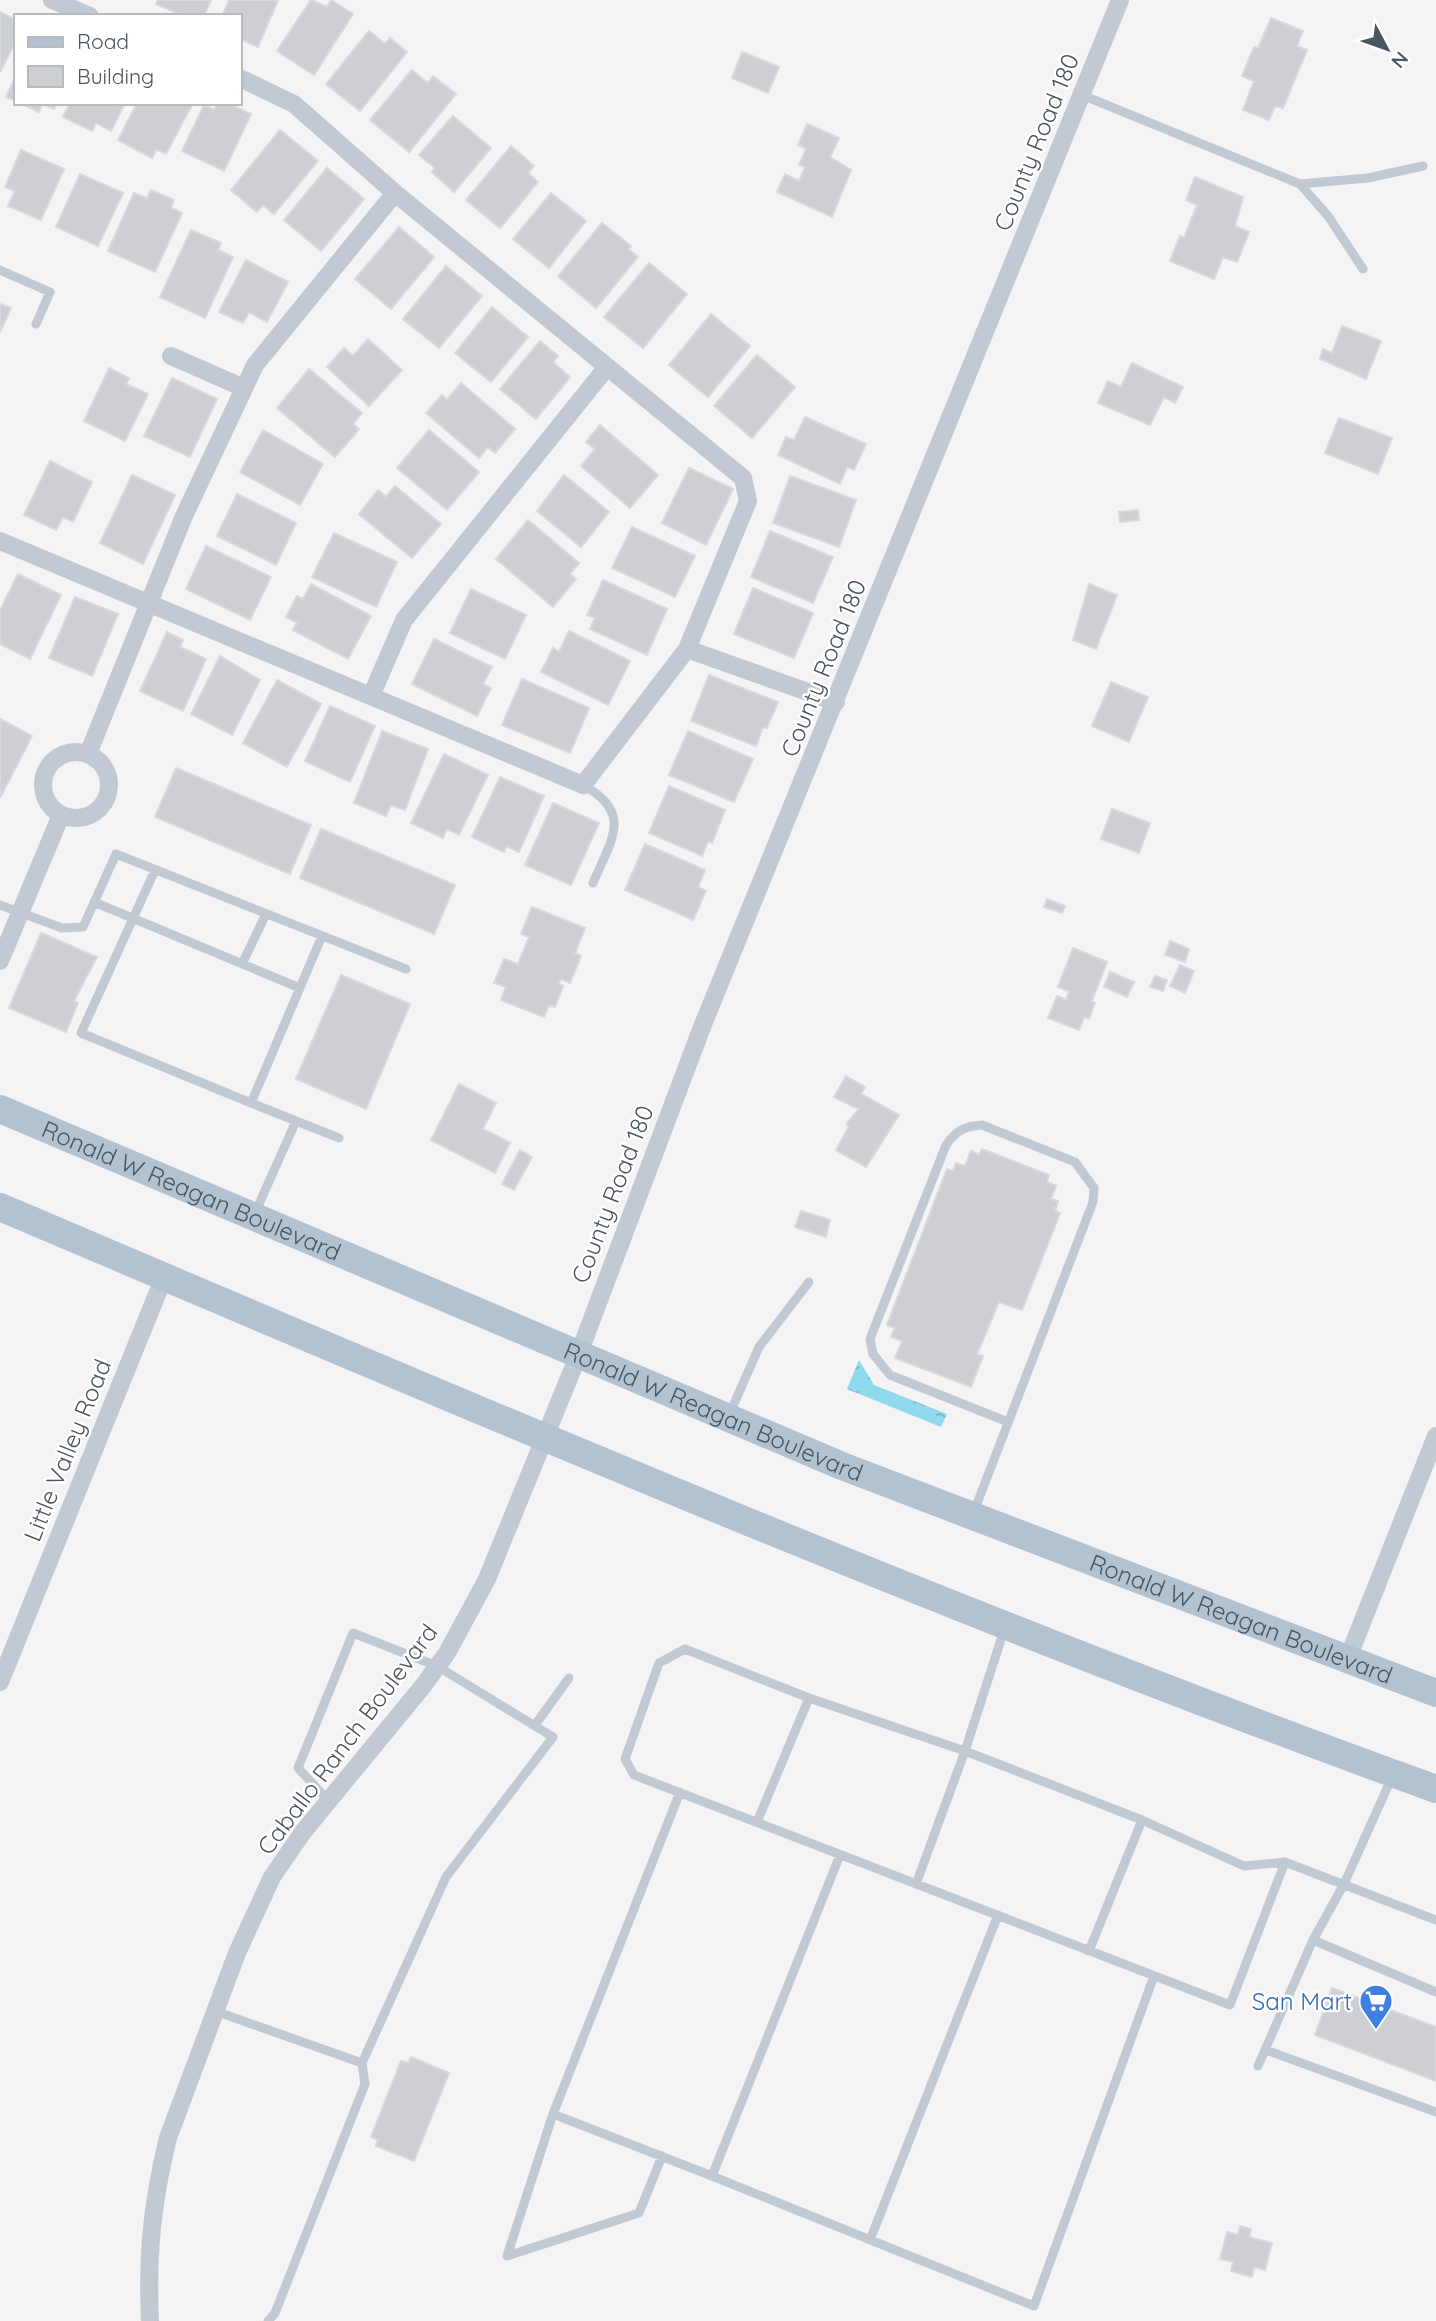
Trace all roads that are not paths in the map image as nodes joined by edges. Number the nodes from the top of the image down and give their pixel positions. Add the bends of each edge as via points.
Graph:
1 (52, 0) edge
2 (1120, 0) edge
3 (85, 14) edge
4 (242, 79) edge
5 (1082, 95) junction
6 (1423, 166) dead end
7 (1300, 184) junction
8 (395, 193) junction
9 (1363, 269) dead end
10 (0, 270) edge
11 (36, 324) dead end
12 (171, 356) dead end
13 (607, 367) junction
14 (244, 388) junction
15 (0, 541) edge
16 (151, 601) junction
17 (687, 649) junction
18 (371, 696) junction
19 (836, 702) junction
20 (88, 754) junction
21 (583, 785) junction
22 (61, 815) junction
23 (155, 870) junction
24 (593, 883) dead end
25 (94, 902) junction
26 (0, 905) edge
27 (20, 913) junction
28 (265, 914) junction
29 (134, 917) junction
30 (322, 936) junction
31 (0, 961) edge
32 (242, 964) junction
33 (406, 970) dead end
34 (300, 988) junction
35 (251, 1102) junction
36 (0, 1109) edge
37 (296, 1121) junction
38 (339, 1139) dead end
39 (0, 1207) edge
40 (254, 1216) junction
41 (164, 1276) junction
42 (809, 1282) dead end
43 (578, 1356) junction
44 (728, 1418) junction
45 (1008, 1422) junction
46 (1436, 1436) edge
47 (544, 1439) junction
48 (972, 1515) junction
49 (1006, 1625) junction
50 (1348, 1658) junction
51 (437, 1666) junction
52 (569, 1678) dead end
53 (0, 1682) edge
54 (1436, 1693) edge
55 (809, 1698) junction
56 (535, 1725) junction
57 (965, 1751) junction
58 (1394, 1774) junction
59 (1436, 1789) edge
60 (680, 1793) junction
61 (328, 1800) junction
62 (1142, 1821) junction
63 (757, 1822) junction
64 (840, 1855) junction
65 (1285, 1862) junction
66 (916, 1884) junction
67 (1345, 1884) junction
68 (998, 1916) junction
69 (1436, 1920) edge
70 (1312, 1940) junction
71 (1088, 1951) junction
72 (1154, 1976) junction
73 (1436, 1993) edge
74 (215, 2011) junction
75 (1266, 2050) junction
76 (362, 2063) junction
77 (1258, 2066) dead end
78 (1436, 2112) edge
79 (553, 2114) junction
80 (662, 2156) junction
81 (712, 2176) junction
82 (870, 2240) junction
83 (150, 2321) edge
84 (268, 2321) edge

1 - 3 street
2 - 5 street, County Road 180
4 - 8 street via 294,104
5 - 7 lane
5 - 19 street, County Road 180
6 - 7 lane via 1368,178
7 - 9 lane
8 - 13 street
8 - 14 street via 255,365
10 - 11 lane via 50,292
12 - 14 street
13 - 17 street via 743,478 748,501
13 - 18 street via 404,620
14 - 16 street via 184,516
15 - 16 street
16 - 18 street
16 - 20 street
17 - 19 street
17 - 21 street
18 - 21 street
19 - 43 street, County Road 180 via 655,1146
20 - 22 street via 58,757 46,772 47,802
20 - 22 street via 104,767 107,799 101,808 82,818
21 - 24 lane via 604,797 614,811 613,834
22 - 27 street
23 - 25 lane via 116,854
23 - 28 lane
23 - 29 lane
25 - 27 lane via 83,927 62,928
25 - 29 lane
26 - 27 lane
27 - 31 street
28 - 30 lane
28 - 32 lane
29 - 32 lane
29 - 35 lane via 81,1033
30 - 33 lane
30 - 34 lane
32 - 34 lane
34 - 35 lane
35 - 37 lane
36 - 40 main road, Ronald W Reagan Boulevard
37 - 38 lane
37 - 40 lane
39 - 41 main road
40 - 43 main road, Ronald W Reagan Boulevard
41 - 47 main road
41 - 53 street, Little Valley Road
42 - 44 lane via 759,1348
43 - 44 main road, Ronald W Reagan Boulevard
43 - 47 street, Caballo Ranch Boulevard
44 - 48 main road, Ronald W Reagan Boulevard
45 - 45 lane via 1093,1202 1094,1188 1075,1162 982,1125 968,1126 956,1131 946,1145 870,1339 873,1354 890,1375
45 - 48 lane
46 - 50 street
47 - 49 main road
47 - 51 street, Caballo Ranch Boulevard via 486,1579
48 - 50 main road, Ronald W Reagan Boulevard
49 - 57 lane
49 - 58 main road
50 - 54 main road, Ronald W Reagan Boulevard
51 - 56 lane
51 - 61 street, Caballo Ranch Boulevard
51 - 61 lane via 353,1633 298,1768
52 - 56 lane
55 - 57 lane
55 - 60 lane via 685,1649 667,1656 659,1663 625,1759 634,1775
55 - 63 lane
56 - 76 lane via 553,1737 446,1877
57 - 62 lane
57 - 66 lane
58 - 59 main road
58 - 67 lane
60 - 63 lane
60 - 79 lane
61 - 74 street, Caballo Ranch Boulevard via 272,1877
62 - 65 lane via 1244,1866
62 - 71 lane
63 - 64 lane
64 - 66 lane
64 - 81 lane
65 - 67 lane
65 - 72 lane via 1230,2005
66 - 68 lane
67 - 69 lane
67 - 70 lane
68 - 71 lane
68 - 82 lane
70 - 73 lane
70 - 75 lane
71 - 72 lane
72 - 82 lane via 1034,2306
74 - 76 lane
74 - 83 street, Caballo Ranch Boulevard via 168,2138 154,2197 148,2259
75 - 77 lane
75 - 78 lane
76 - 84 lane via 365,2084
79 - 80 lane
79 - 80 lane via 508,2256 639,2213
80 - 81 lane
81 - 82 lane

